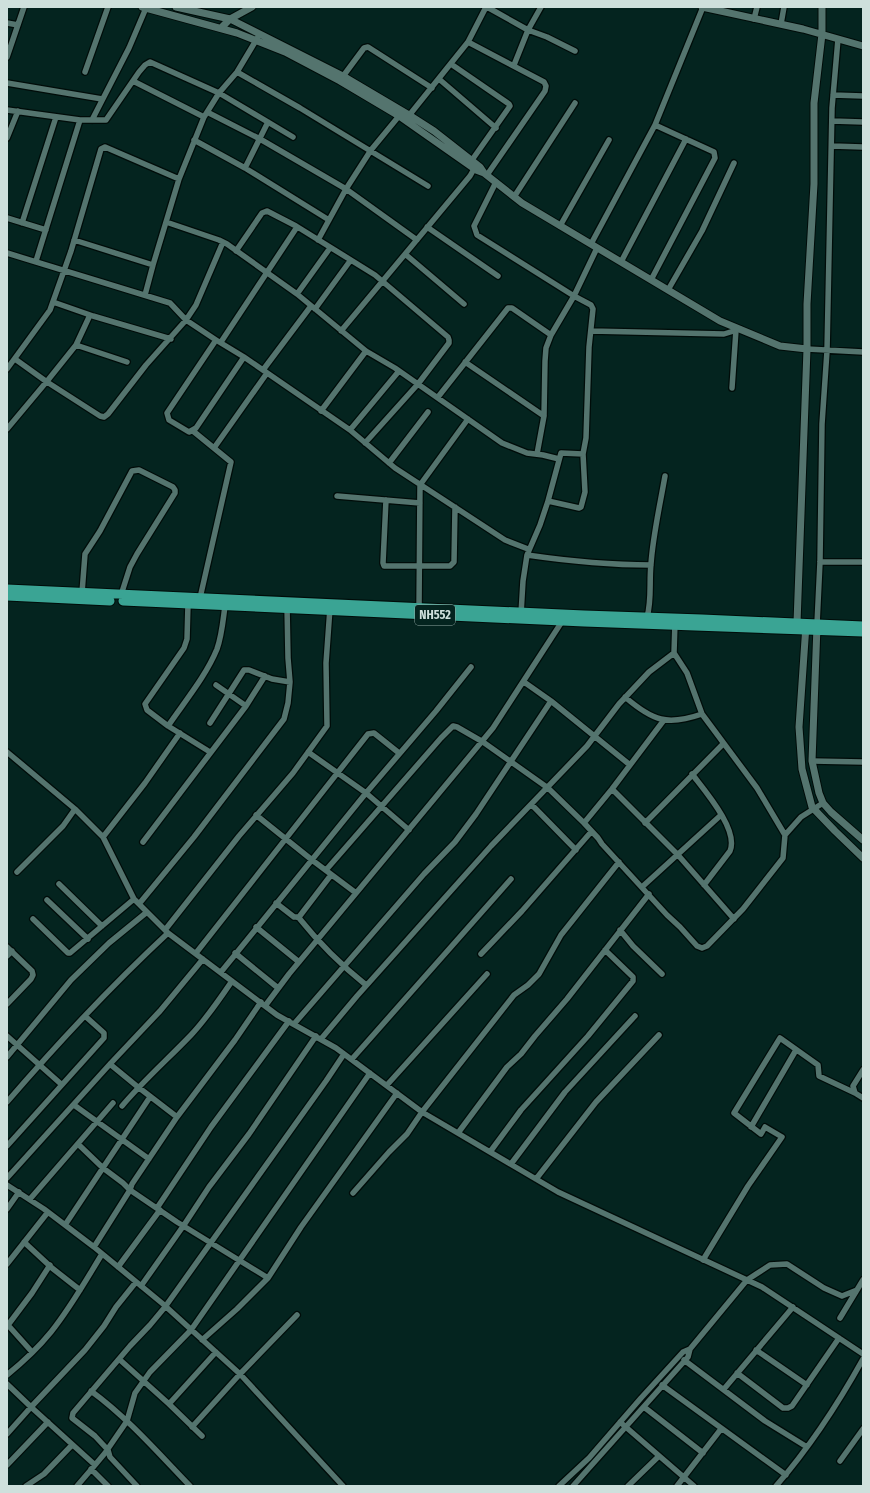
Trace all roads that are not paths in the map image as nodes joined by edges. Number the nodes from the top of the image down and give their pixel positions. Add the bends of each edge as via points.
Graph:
1 (24, 7) edge
2 (108, 7) edge
3 (176, 7) edge
4 (252, 7) edge
5 (486, 7) edge
6 (541, 7) edge
7 (702, 7) edge
8 (757, 7) edge
9 (784, 7) edge
10 (822, 7) edge
11 (144, 8) edge
12 (186, 8) edge
13 (183, 18) junction
14 (754, 18) junction
15 (230, 19) junction
16 (7, 23) edge
17 (781, 24) junction
18 (18, 25) junction
19 (221, 28) junction
20 (528, 30) junction
21 (261, 34) junction
22 (822, 34) junction
23 (838, 39) junction
24 (256, 40) junction
25 (468, 42) junction
26 (863, 46) edge
27 (575, 51) dead end
28 (7, 57) edge
29 (451, 64) junction
30 (514, 65) junction
31 (85, 72) dead end
32 (237, 72) junction
33 (342, 79) junction
34 (439, 79) junction
35 (133, 81) junction
36 (7, 83) edge
37 (432, 88) junction
38 (219, 93) junction
39 (833, 95) junction
40 (863, 96) edge
41 (102, 100) junction
42 (575, 103) dead end
43 (7, 110) edge
44 (18, 111) junction
45 (207, 112) junction
46 (56, 117) junction
47 (204, 117) junction
48 (405, 117) junction
49 (80, 120) junction
50 (92, 120) junction
51 (832, 120) junction
52 (268, 122) junction
53 (863, 122) edge
54 (655, 125) junction
55 (496, 128) junction
56 (293, 137) dead end
57 (7, 138) edge
58 (260, 139) junction
59 (686, 139) junction
60 (194, 140) junction
61 (609, 140) dead end
62 (832, 146) junction
63 (863, 147) edge
64 (371, 150) junction
65 (472, 160) junction
66 (734, 163) dead end
67 (245, 168) junction
68 (474, 169) junction
69 (485, 174) junction
70 (179, 179) junction
71 (496, 182) junction
72 (428, 186) dead end
73 (346, 188) junction
74 (514, 197) junction
75 (7, 218) edge
76 (329, 220) junction
77 (166, 222) junction
78 (22, 223) junction
79 (560, 226) junction
80 (297, 227) junction
81 (427, 227) junction
82 (46, 230) junction
83 (74, 240) junction
84 (318, 240) junction
85 (417, 240) junction
86 (224, 242) junction
87 (594, 246) junction
88 (330, 248) junction
89 (236, 251) junction
90 (7, 253) edge
91 (405, 254) junction
92 (36, 261) junction
93 (350, 261) junction
94 (621, 262) junction
95 (153, 265) junction
96 (64, 270) junction
97 (267, 273) junction
98 (498, 276) dead end
99 (651, 280) junction
100 (382, 281) junction
101 (668, 290) junction
102 (297, 294) junction
103 (145, 295) junction
104 (574, 296) junction
105 (53, 302) junction
106 (464, 304) dead end
107 (313, 307) junction
108 (90, 315) junction
109 (186, 320) junction
110 (738, 330) junction
111 (340, 331) junction
112 (590, 331) junction
113 (551, 335) junction
114 (170, 339) junction
115 (218, 341) junction
116 (76, 345) junction
117 (807, 349) junction
118 (366, 351) junction
119 (828, 351) junction
120 (863, 352) edge
121 (244, 357) junction
122 (15, 359) junction
123 (127, 362) dead end
124 (465, 362) junction
125 (7, 369) edge
126 (265, 371) junction
127 (399, 371) junction
128 (47, 382) junction
129 (418, 384) junction
130 (732, 388) dead end
131 (438, 397) junction
132 (321, 411) junction
133 (428, 412) dead end
134 (544, 416) junction
135 (468, 419) junction
136 (7, 429) edge
137 (350, 430) junction
138 (193, 431) junction
139 (365, 443) junction
140 (214, 448) junction
141 (538, 454) junction
142 (583, 454) junction
143 (559, 459) junction
144 (389, 463) junction
145 (665, 476) dead end
146 (420, 485) junction
147 (338, 496) dead end
148 (386, 500) junction
149 (548, 502) junction
150 (420, 503) junction
151 (455, 507) junction
152 (527, 552) junction
153 (820, 562) junction
154 (863, 562) edge
155 (651, 565) junction
156 (419, 566) junction
157 (7, 590) edge
158 (82, 593) junction
159 (121, 595) junction
160 (7, 596) edge
161 (200, 598) junction
162 (188, 604) junction
163 (287, 605) junction
164 (225, 606) junction
165 (330, 607) junction
166 (418, 611) junction
167 (520, 616) junction
168 (647, 617) junction
169 (563, 618) junction
170 (675, 622) junction
171 (797, 623) junction
172 (863, 626) edge
173 (806, 627) junction
174 (817, 627) junction
175 (863, 632) edge
176 (674, 653) junction
177 (471, 667) dead end
178 (265, 676) junction
179 (290, 682) junction
180 (524, 682) junction
181 (216, 685) dead end
182 (229, 694) junction
183 (625, 697) junction
184 (551, 701) junction
185 (246, 706) junction
186 (702, 714) junction
187 (664, 720) junction
188 (210, 723) dead end
189 (168, 726) junction
190 (180, 733) junction
191 (595, 737) junction
192 (483, 742) junction
193 (723, 744) junction
194 (7, 752) edge
195 (210, 752) junction
196 (308, 752) junction
197 (399, 753) junction
198 (812, 761) junction
199 (510, 762) junction
200 (863, 762) edge
201 (630, 765) junction
202 (338, 773) junction
203 (692, 774) junction
204 (548, 788) junction
205 (612, 789) junction
206 (366, 793) junction
207 (823, 803) junction
208 (532, 805) junction
209 (381, 806) junction
210 (814, 809) junction
211 (75, 810) junction
212 (256, 815) junction
213 (721, 815) junction
214 (584, 823) junction
215 (645, 823) junction
216 (409, 830) junction
217 (591, 832) junction
218 (103, 836) junction
219 (785, 836) junction
220 (286, 839) junction
221 (863, 840) edge
222 (143, 842) dead end
223 (576, 850) junction
224 (678, 855) junction
225 (863, 858) edge
226 (312, 860) junction
227 (619, 862) junction
228 (326, 870) junction
229 (17, 872) dead end
230 (332, 875) junction
231 (511, 879) dead end
232 (59, 884) dead end
233 (704, 885) junction
234 (642, 887) junction
235 (356, 893) junction
236 (649, 894) junction
237 (134, 899) junction
238 (47, 900) dead end
239 (276, 903) junction
240 (139, 904) junction
241 (147, 912) junction
242 (296, 917) junction
243 (33, 919) dead end
244 (734, 919) junction
245 (102, 926) junction
246 (256, 927) junction
247 (620, 930) junction
248 (167, 931) junction
249 (88, 939) junction
250 (317, 941) junction
251 (9, 949) edge
252 (605, 950) junction
253 (196, 953) junction
254 (236, 953) junction
255 (481, 954) dead end
256 (7, 956) edge
257 (203, 959) junction
258 (299, 962) junction
259 (344, 967) junction
260 (221, 972) junction
261 (486, 974) dead end
262 (662, 974) dead end
263 (232, 981) junction
264 (366, 985) junction
265 (278, 988) junction
266 (7, 1004) edge
267 (263, 1004) junction
268 (85, 1016) junction
269 (635, 1016) dead end
270 (291, 1023) junction
271 (659, 1035) dead end
272 (7, 1036) edge
273 (319, 1038) junction
274 (17, 1045) junction
275 (796, 1050) junction
276 (344, 1054) junction
277 (7, 1057) edge
278 (352, 1059) junction
279 (40, 1064) junction
280 (110, 1064) junction
281 (863, 1070) edge
282 (370, 1073) junction
283 (61, 1084) junction
284 (386, 1085) junction
285 (138, 1087) junction
286 (397, 1093) junction
287 (855, 1093) junction
288 (150, 1097) junction
289 (863, 1098) edge
290 (7, 1102) edge
291 (113, 1102) dead end
292 (74, 1105) junction
293 (122, 1106) dead end
294 (422, 1112) junction
295 (177, 1117) junction
296 (96, 1122) junction
297 (751, 1127) junction
298 (458, 1133) junction
299 (121, 1140) junction
300 (78, 1144) junction
301 (7, 1146) edge
302 (490, 1152) junction
303 (149, 1159) junction
304 (511, 1164) junction
305 (103, 1168) junction
306 (7, 1178) edge
307 (536, 1179) junction
308 (7, 1184) edge
309 (130, 1190) junction
310 (19, 1192) junction
311 (353, 1193) dead end
312 (30, 1199) junction
313 (7, 1209) edge
314 (158, 1209) junction
315 (48, 1212) junction
316 (66, 1225) junction
317 (184, 1226) junction
318 (24, 1242) junction
319 (211, 1242) junction
320 (94, 1247) junction
321 (102, 1254) junction
322 (240, 1260) junction
323 (703, 1260) junction
324 (7, 1264) edge
325 (50, 1266) junction
326 (118, 1267) junction
327 (268, 1278) junction
328 (747, 1280) junction
329 (863, 1280) edge
330 (136, 1282) junction
331 (140, 1286) junction
332 (80, 1290) junction
333 (857, 1290) junction
334 (165, 1307) junction
335 (792, 1307) junction
336 (297, 1315) dead end
337 (840, 1318) dead end
338 (8, 1324) edge
339 (191, 1330) junction
340 (839, 1338) junction
341 (202, 1340) junction
342 (690, 1350) junction
343 (756, 1350) junction
344 (32, 1352) junction
345 (216, 1352) junction
346 (863, 1354) edge
347 (119, 1359) junction
348 (863, 1359) edge
349 (684, 1360) junction
350 (737, 1373) junction
351 (240, 1374) junction
352 (7, 1375) edge
353 (144, 1381) junction
354 (7, 1384) edge
355 (662, 1385) junction
356 (807, 1385) junction
357 (724, 1389) junction
358 (91, 1391) junction
359 (169, 1404) junction
360 (31, 1407) junction
361 (644, 1407) junction
362 (127, 1421) junction
363 (48, 1422) junction
364 (620, 1422) junction
365 (192, 1427) junction
366 (626, 1427) junction
367 (721, 1429) junction
368 (863, 1429) edge
369 (7, 1434) edge
370 (202, 1436) dead end
371 (72, 1444) junction
372 (807, 1447) junction
373 (108, 1450) junction
374 (703, 1453) junction
375 (659, 1456) junction
376 (840, 1461) dead end
377 (7, 1465) edge
378 (93, 1467) junction
379 (786, 1475) junction
380 (684, 1477) junction
381 (26, 1486) edge
382 (77, 1486) edge
383 (108, 1486) edge
384 (137, 1486) edge
385 (190, 1486) edge
386 (343, 1486) edge
387 (559, 1486) edge
388 (573, 1486) edge
389 (628, 1486) edge
390 (677, 1486) edge
391 (694, 1486) edge
392 (776, 1486) edge

1 - 18 street
2 - 31 street
3 - 12 street
4 - 15 street
5 - 20 street
5 - 25 street
6 - 20 street
7 - 14 street
7 - 54 street
8 - 14 street
9 - 17 street
10 - 22 street
11 - 13 street
11 - 41 street via 129,48
12 - 13 street
12 - 15 street
13 - 19 street
14 - 17 street
15 - 19 street
15 - 21 street
16 - 18 street
17 - 22 street
18 - 28 street
19 - 24 street
20 - 27 street
20 - 30 street
21 - 24 street
21 - 33 street
22 - 23 street
22 - 117 street via 814,103 814,184
23 - 26 street
23 - 39 street
24 - 32 street
24 - 33 street
25 - 29 street
25 - 30 street
29 - 34 street
29 - 55 street via 509,104
30 - 69 street via 544,82 546,88
32 - 38 street
32 - 64 street
33 - 37 street via 368,46
33 - 48 street
34 - 37 street
34 - 55 street
35 - 38 street via 150,62
35 - 47 street
35 - 50 street via 109,117
36 - 41 street
37 - 48 street
38 - 45 street
38 - 52 street
39 - 40 street
39 - 51 street
41 - 50 street
42 - 74 street
43 - 44 street
44 - 46 street
44 - 57 street
45 - 47 street
45 - 58 street
46 - 49 street
46 - 78 street
47 - 60 street
48 - 64 street
48 - 65 street
48 - 68 street
49 - 50 street
49 - 82 street
51 - 53 street
51 - 62 street
52 - 56 street
52 - 58 street
54 - 59 street
54 - 87 street
55 - 65 street
58 - 67 street
58 - 73 street
59 - 94 street
59 - 99 street via 714,152 715,158
60 - 67 street
60 - 70 street
61 - 79 street
62 - 63 street
62 - 119 street
64 - 72 street
64 - 73 street
65 - 69 street
66 - 101 street via 702,231
67 - 76 street
68 - 69 street
68 - 81 street
69 - 71 street
70 - 77 street
70 - 83 street via 101,149
71 - 74 street
71 - 104 street via 474,226 477,235
73 - 76 street
73 - 85 street
74 - 79 street
75 - 78 street
76 - 84 street
77 - 86 street
77 - 95 street
78 - 82 street
79 - 87 street
80 - 84 street
80 - 89 street via 267,211 263,212
80 - 97 street
81 - 85 street
81 - 98 street
82 - 92 street
83 - 95 street
83 - 96 street
84 - 88 street
85 - 91 street
86 - 89 street
86 - 109 street via 196,305
87 - 94 street
87 - 104 street
88 - 93 street
88 - 102 street
89 - 97 street
90 - 92 street
91 - 100 street
91 - 106 street
92 - 96 street
93 - 100 street
93 - 107 street
94 - 99 street
95 - 103 street
96 - 103 street
96 - 105 street
97 - 102 street
97 - 115 street
99 - 101 street
100 - 111 street
100 - 129 street via 448,337 449,343
101 - 110 street
102 - 107 street
103 - 109 street via 170,303
104 - 112 street via 592,306
104 - 113 street
105 - 108 street
105 - 122 street
107 - 111 street
107 - 126 street
108 - 114 street
108 - 116 street
109 - 114 street
109 - 115 street
110 - 112 street via 724,334
110 - 117 street via 780,346
110 - 130 street
111 - 118 street
112 - 142 street via 586,438
113 - 124 street via 512,308 508,308
113 - 134 street via 546,348
114 - 128 street via 104,417
115 - 121 street
115 - 138 street via 167,413 169,420 189,432
116 - 123 street
116 - 128 street
117 - 119 street
117 - 171 street
118 - 127 street
118 - 132 street
119 - 120 street
119 - 153 street via 822,424
121 - 126 street
121 - 138 street
122 - 125 street
122 - 128 street
124 - 131 street
124 - 134 street
126 - 132 street
126 - 140 street
127 - 129 street
127 - 137 street
128 - 136 street
129 - 131 street
129 - 139 street
131 - 135 street
132 - 137 street
133 - 144 street
134 - 141 street
135 - 141 street via 506,446
135 - 146 street
137 - 139 street
138 - 140 street
139 - 144 street
140 - 161 street via 231,462
141 - 143 street
142 - 143 street via 561,453
142 - 149 street via 585,492 581,507
143 - 149 street
144 - 146 street
145 - 155 street via 654,533
146 - 150 street
146 - 151 street
147 - 148 street
148 - 150 street
148 - 156 street via 384,566
149 - 152 street
150 - 156 street
151 - 152 street
151 - 156 street via 453,564
152 - 155 street via 564,560
152 - 167 street
153 - 154 street
153 - 174 street
155 - 168 street
156 - 166 street
157 - 158 highway, NH552
158 - 159 highway, NH552
158 - 159 street via 85,554 132,471 139,470 173,487 175,493 130,567
159 - 161 highway, NH552
160 - 162 highway, NH552
161 - 163 highway, NH552
162 - 164 highway, NH552
162 - 189 street via 187,639 184,648 145,704 147,710
163 - 164 highway, NH552
163 - 165 highway, NH552
163 - 179 street
164 - 189 street via 217,648 202,676
165 - 166 highway, NH552
165 - 196 street via 326,663 327,726
166 - 167 highway, NH552
167 - 169 highway, NH552
168 - 169 highway, NH552
168 - 170 highway, NH552
169 - 170 highway, NH552
169 - 180 street
170 - 171 highway, NH552
170 - 173 highway, NH552
170 - 176 street
171 - 173 highway, NH552
172 - 174 highway, NH552
173 - 174 highway, NH552
173 - 210 street via 799,727 802,770
174 - 175 highway, NH552
174 - 198 street
176 - 183 street via 649,672
176 - 186 street via 687,673
177 - 197 street
178 - 179 street
178 - 182 street via 244,670
178 - 185 street
179 - 240 street via 284,719
180 - 184 street
180 - 192 street
181 - 182 street
182 - 185 street
182 - 188 street
183 - 187 street via 651,716
183 - 191 street
184 - 191 street
184 - 199 street
185 - 195 street
186 - 187 street via 685,719
186 - 193 street
187 - 201 street
189 - 190 street
190 - 195 street
190 - 218 street via 146,783
191 - 201 street
191 - 204 street
192 - 199 street
192 - 209 street via 453,726
192 - 216 street
193 - 203 street
193 - 219 street via 757,788
194 - 211 street
195 - 222 street
196 - 202 street
196 - 212 street
197 - 202 street via 374,734 368,734
197 - 206 street
198 - 200 street
198 - 207 street
199 - 204 street
199 - 259 street via 455,842
201 - 205 street
202 - 206 street
202 - 220 street
203 - 213 street
203 - 215 street
204 - 208 street
204 - 214 street
205 - 214 street
205 - 215 street
206 - 209 street
206 - 226 street
207 - 210 street
207 - 221 street
208 - 223 street
208 - 264 street
209 - 216 street
209 - 228 street
210 - 219 street via 801,817
210 - 225 street
211 - 218 street
211 - 229 street via 63,826
212 - 220 street
212 - 248 street
213 - 224 street
213 - 233 street via 729,827 732,846
214 - 217 street
215 - 224 street
216 - 235 street
217 - 223 street
217 - 227 street
218 - 237 street
219 - 244 street via 783,858
220 - 226 street
220 - 253 street
223 - 255 street
224 - 233 street
224 - 234 street
226 - 228 street
226 - 239 street
227 - 234 street
227 - 294 street via 561,935 539,974 514,995
228 - 230 street
230 - 235 street
230 - 242 street via 299,917
231 - 278 street
232 - 245 street
233 - 244 street
234 - 236 street
235 - 250 street
236 - 244 street via 697,946 702,948
236 - 247 street
237 - 240 street
237 - 245 street
238 - 249 street
239 - 242 street
239 - 246 street
240 - 241 street
241 - 248 street
241 - 274 street via 109,943 71,980
242 - 250 street
243 - 249 street via 68,953
245 - 249 street
246 - 254 street
246 - 258 street
247 - 252 street
247 - 262 street
248 - 253 street
248 - 268 street
250 - 258 street
250 - 259 street
251 - 256 street
251 - 266 street via 34,975
252 - 298 street via 567,1000 507,1067
252 - 302 street via 633,977 634,981 521,1110
253 - 257 street
254 - 260 street
254 - 265 street
257 - 260 street
257 - 280 street via 160,1011
258 - 265 street
259 - 264 street
259 - 270 street
260 - 263 street
261 - 284 street
263 - 267 street
263 - 285 street via 191,1035
264 - 273 street
265 - 267 street
267 - 270 street
267 - 295 street
268 - 279 street
268 - 283 street via 104,1033 104,1038
269 - 304 street via 565,1092
270 - 273 street
270 - 314 street via 210,1127
271 - 307 street via 596,1102
272 - 274 street
273 - 276 street
273 - 317 street via 209,1187
274 - 277 street
274 - 279 street
275 - 287 street via 818,1065 819,1076
275 - 297 street
275 - 297 street via 780,1038 734,1113
276 - 278 street
276 - 319 street
278 - 282 street
279 - 283 street
279 - 290 street
280 - 285 street
280 - 292 street
281 - 287 street via 854,1083
282 - 284 street
282 - 322 street
283 - 301 street
284 - 286 street
285 - 288 street
285 - 293 street
286 - 294 street
286 - 327 street via 301,1227
287 - 289 street
288 - 295 street
288 - 299 street
291 - 296 street
292 - 296 street
292 - 306 street
294 - 298 street
294 - 311 street via 402,1140
295 - 303 street
296 - 299 street
296 - 300 street
297 - 323 street via 761,1134 765,1127 782,1137 748,1186
298 - 302 street
299 - 303 street
299 - 305 street
300 - 305 street
300 - 312 street
302 - 304 street
303 - 309 street
304 - 307 street
305 - 309 street
305 - 316 street
307 - 323 street via 558,1192
308 - 310 street
309 - 314 street
309 - 320 street
310 - 312 street
310 - 313 street
312 - 315 street
314 - 317 street
314 - 326 street
315 - 316 street
315 - 318 street
316 - 320 street
317 - 319 street
317 - 331 street
318 - 324 street
318 - 325 street
319 - 322 street
319 - 334 street
320 - 321 street
321 - 326 street
321 - 332 street
322 - 327 street
322 - 339 street
323 - 328 street
325 - 332 street
325 - 338 street
326 - 330 street
327 - 341 street
328 - 333 street via 770,1265 787,1264 824,1288 842,1296
328 - 335 street
328 - 342 street
329 - 333 street
330 - 331 street
330 - 360 street via 85,1350
331 - 334 street
332 - 344 street via 50,1333
333 - 337 street
334 - 339 street
334 - 347 street
335 - 340 street
335 - 343 street
336 - 351 street
338 - 344 street
339 - 341 street
339 - 353 street
340 - 346 street
340 - 356 street
341 - 345 street
342 - 349 street
342 - 364 street via 683,1352
343 - 350 street
343 - 356 street
344 - 352 street
345 - 351 street
345 - 359 street
347 - 353 street
347 - 358 street
348 - 372 street via 838,1404
349 - 355 street
349 - 357 street
350 - 356 street via 783,1408 792,1406
350 - 357 street
351 - 365 street
351 - 386 street
353 - 359 street
353 - 362 street via 135,1393
354 - 360 street
355 - 361 street
355 - 367 street
357 - 372 street via 765,1421
358 - 362 street
358 - 373 street via 73,1412 72,1418
359 - 365 street
360 - 363 street
360 - 369 street
361 - 366 street
361 - 374 street
362 - 373 street
362 - 385 street
363 - 371 street
363 - 377 street
364 - 366 street
364 - 387 street via 589,1458
365 - 370 street
366 - 375 street
366 - 388 street
367 - 374 street
367 - 379 street
368 - 376 street
371 - 378 street
371 - 381 street via 44,1474
372 - 379 street
373 - 378 street
373 - 384 street via 110,1456
374 - 380 street
375 - 380 street
375 - 389 street
378 - 382 street
378 - 383 street
379 - 392 street
380 - 390 street
380 - 391 street

